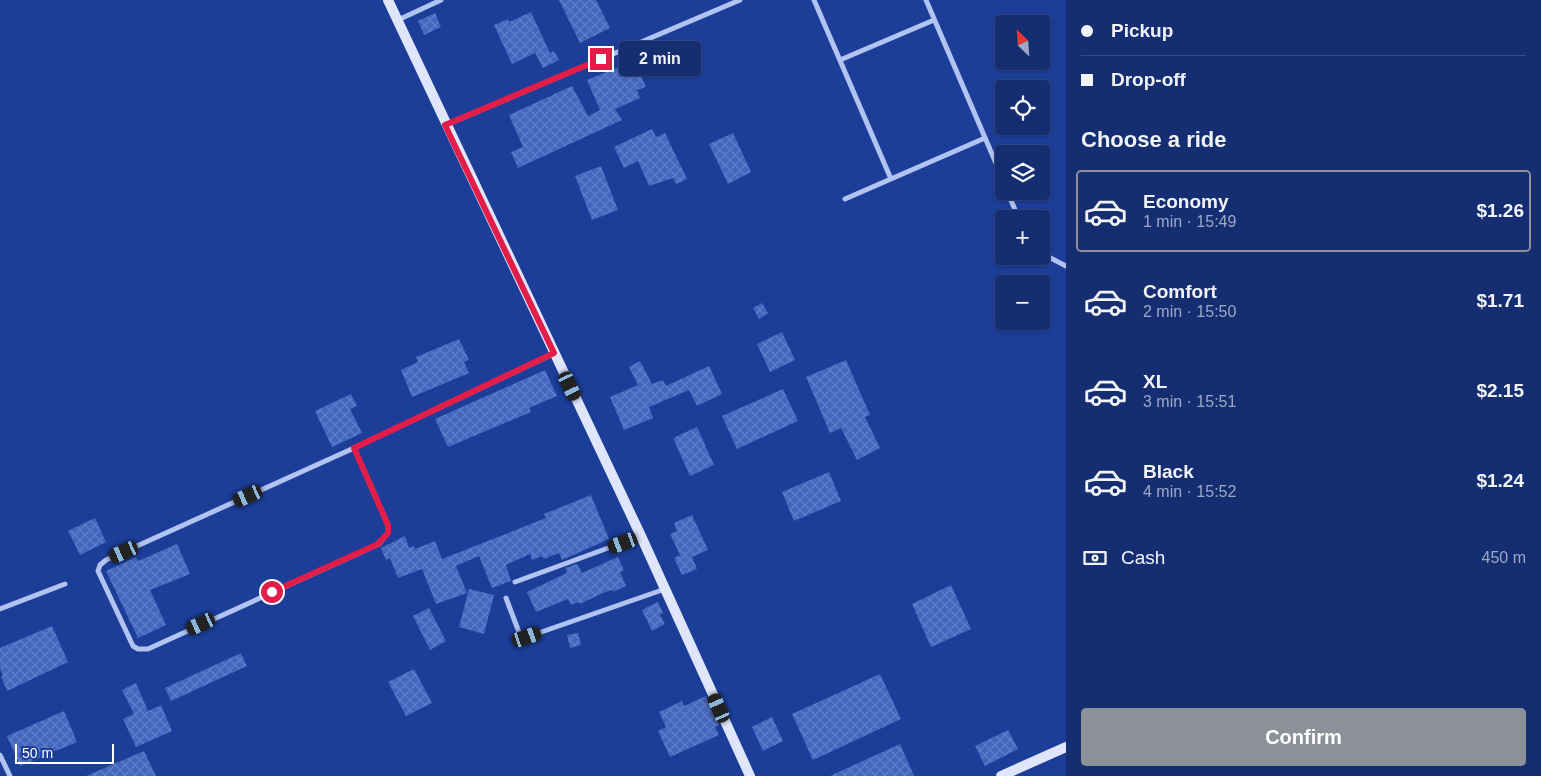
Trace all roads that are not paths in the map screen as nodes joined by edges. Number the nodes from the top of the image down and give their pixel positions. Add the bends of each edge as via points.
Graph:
1 (388, 0) edge
2 (441, 0) edge
3 (740, 0) edge
4 (814, 0) edge
5 (926, 0) edge
6 (397, 20) junction
7 (934, 20) junction
8 (840, 60) junction
9 (445, 125) junction
10 (985, 138) junction
11 (995, 161) edge
12 (891, 178) junction
13 (845, 199) dead end
14 (1050, 258) edge
15 (1066, 266) edge
16 (554, 353) junction
17 (354, 448) junction
18 (641, 536) junction
19 (515, 582) dead end
20 (65, 584) dead end
21 (666, 589) junction
22 (506, 598) dead end
23 (0, 609) edge
24 (1066, 747) edge
25 (0, 756) edge
26 (10, 776) edge
27 (750, 776) edge
28 (1000, 776) edge

1 - 6 street
2 - 6 street
3 - 9 street
4 - 8 street
5 - 7 street
6 - 9 street
7 - 8 street
7 - 10 street
8 - 12 street
9 - 16 street
10 - 11 street
10 - 12 street
12 - 13 street
14 - 15 street
16 - 17 street
16 - 18 street
17 - 17 street via 100,565 98,571 133,646 148,649 378,544 388,533 388,525
18 - 19 street
18 - 21 street
20 - 23 street
21 - 22 street via 527,637 520,635
21 - 27 street
24 - 28 street
25 - 26 street

